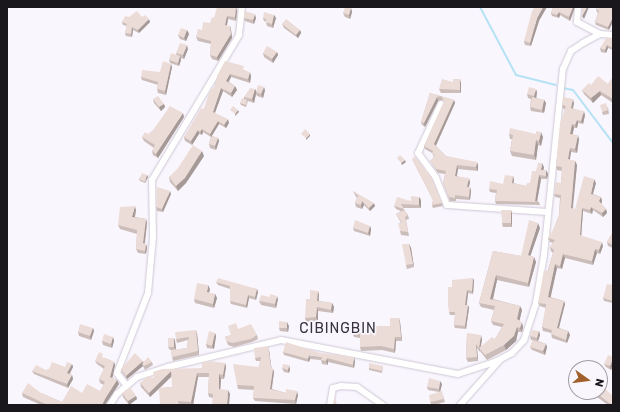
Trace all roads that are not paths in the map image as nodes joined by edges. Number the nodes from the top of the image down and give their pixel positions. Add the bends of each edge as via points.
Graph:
1 (242, 7) edge
2 (578, 7) edge
3 (600, 34) junction
4 (613, 35) edge
5 (441, 104) edge
6 (548, 212) junction
7 (502, 359) junction
8 (127, 386) junction
9 (110, 405) edge
10 (330, 405) edge
11 (383, 405) edge
12 (460, 405) edge

1 - 8 street via 239,36 152,180 153,237 148,293 117,373
2 - 3 street via 577,22
3 - 4 street
3 - 6 street via 571,51 563,69
5 - 6 street via 418,153 436,178 447,205
6 - 7 street via 544,255 530,326 520,346
7 - 8 street via 458,374 281,340 155,371 137,377
7 - 12 street
8 - 9 street via 117,394
10 - 11 street via 334,388 341,386 357,387

